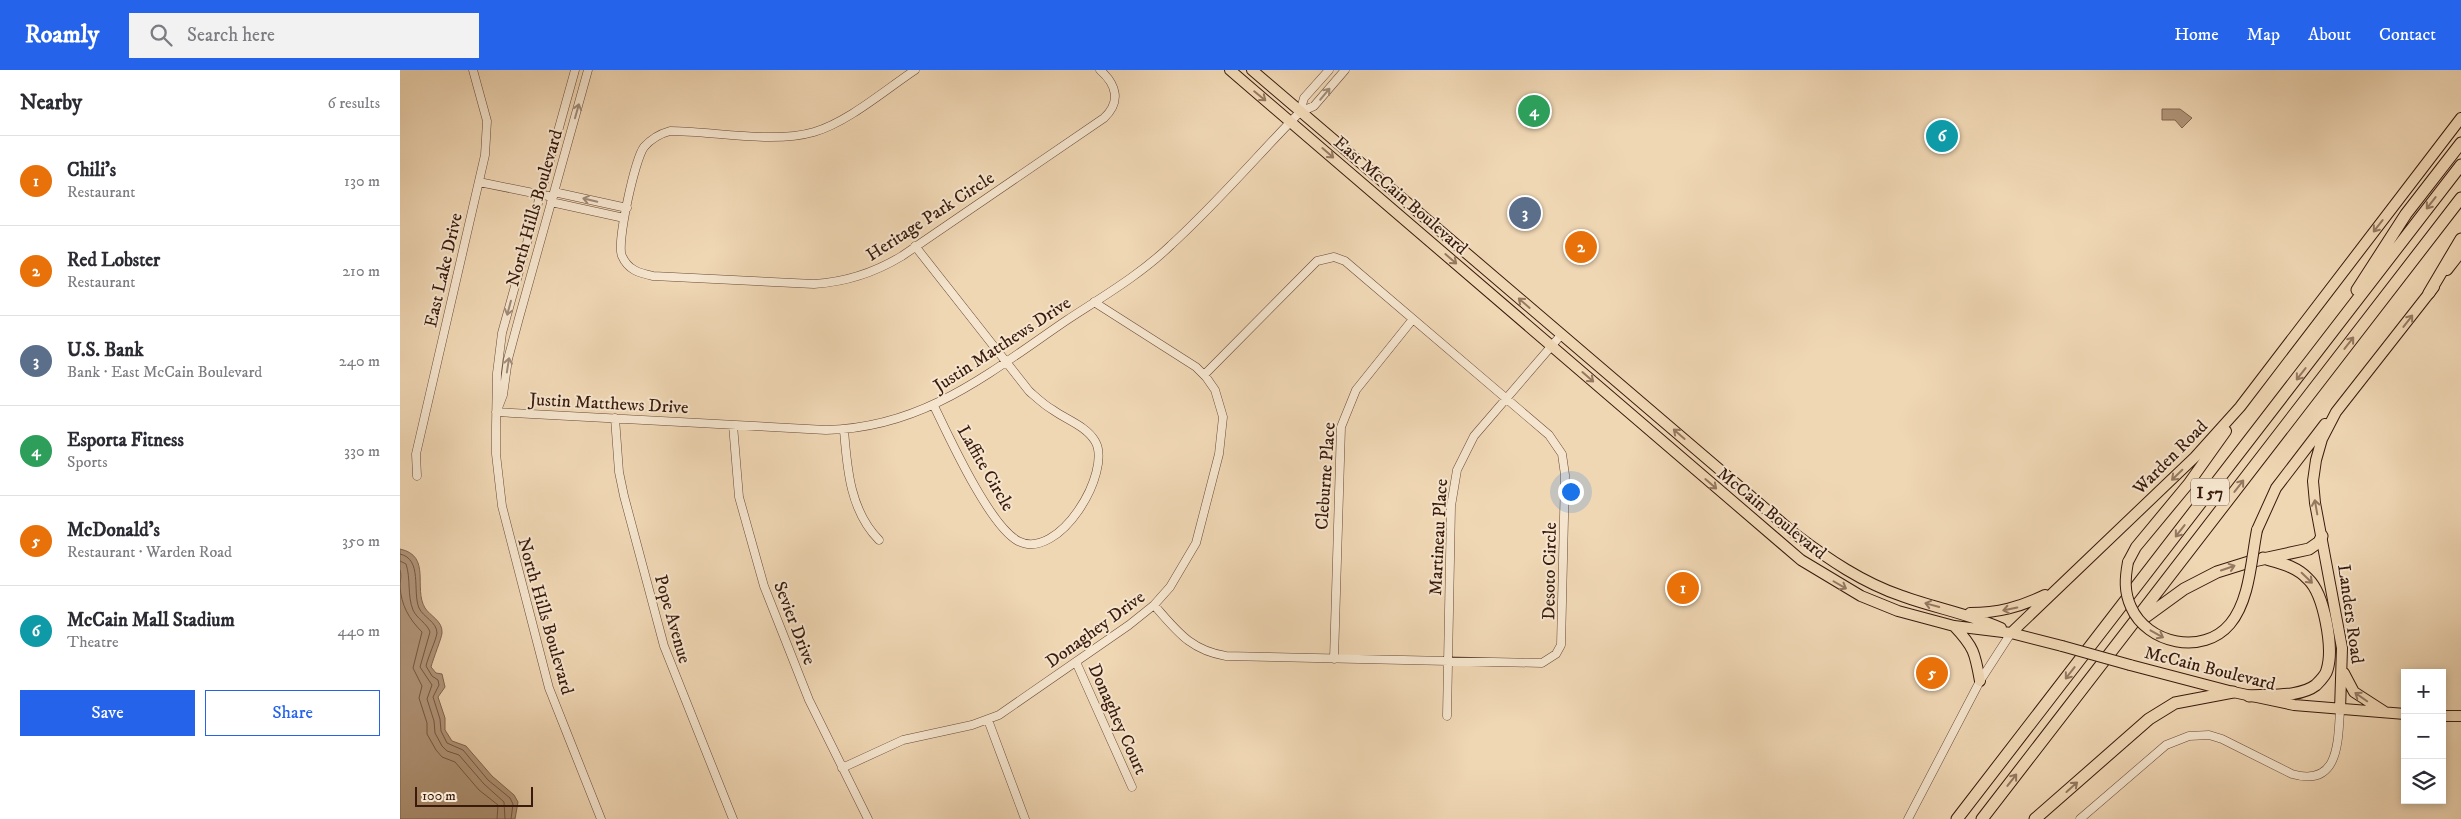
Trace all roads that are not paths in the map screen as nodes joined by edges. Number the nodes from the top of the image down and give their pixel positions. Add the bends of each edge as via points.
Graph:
1 (474, 70) edge
2 (575, 70) edge
3 (588, 70) edge
4 (914, 70) edge
5 (1100, 70) edge
6 (1230, 70) edge
7 (1252, 70) edge
8 (1329, 70) edge
9 (1345, 70) edge
10 (1300, 112) junction
11 (2461, 118) edge
12 (1291, 121) junction
13 (2461, 143) edge
14 (2461, 165) edge
15 (478, 182) junction
16 (549, 196) junction
17 (2461, 198) edge
18 (627, 208) junction
19 (624, 218) junction
20 (2461, 239) edge
21 (915, 246) junction
22 (2461, 252) edge
23 (2429, 293) junction
24 (1094, 302) junction
25 (1413, 319) junction
26 (1561, 335) junction
27 (1551, 346) junction
28 (2318, 352) junction
29 (1004, 362) junction
30 (1204, 375) junction
31 (1506, 398) junction
32 (934, 406) junction
33 (2240, 407) junction
34 (496, 412) junction
35 (2336, 412) junction
36 (615, 418) junction
37 (733, 425) junction
38 (844, 430) junction
39 (417, 476) dead end
40 (2322, 536) junction
41 (879, 540) dead end
42 (2263, 558) junction
43 (2055, 591) junction
44 (1154, 605) junction
45 (1962, 613) junction
46 (1954, 626) junction
47 (2128, 630) junction
48 (2011, 633) junction
49 (1334, 658) junction
50 (1448, 661) junction
51 (1076, 662) junction
52 (2343, 672) junction
53 (1980, 681) junction
54 (2233, 692) junction
55 (2249, 696) junction
56 (2340, 710) junction
57 (2388, 713) junction
58 (2401, 714) edge
59 (1447, 716) dead end
60 (2446, 716) edge
61 (2461, 716) edge
62 (988, 720) junction
63 (842, 768) junction
64 (1132, 787) dead end
65 (601, 819) edge
66 (733, 819) edge
67 (868, 819) edge
68 (1025, 819) edge
69 (1908, 819) edge
70 (1957, 819) edge
71 (1982, 819) edge
72 (2035, 819) edge
73 (2080, 819) edge

1 - 15 street, East Lake Drive via 487,121 486,146
2 - 16 street, North Hills Boulevard
16 -> 3 street, North Hills Boulevard
4 - 18 street, Heritage Park Circle via 842,119 815,132 786,136 670,132 655,137 638,158
5 - 21 street, Heritage Park Circle via 1110,78 1116,93 1112,111
6 -> 12 main road, East McCain Boulevard
7 - 10 main road, East McCain Boulevard
8 - 10 street via 1304,98
10 -> 9 street via 1314,106
10 - 12 street, Justin Matthews Drive
26 -> 10 main road, East McCain Boulevard
11 -> 33 main road, Warden Road
12 - 24 street, Justin Matthews Drive via 1170,247
12 -> 27 main road, East McCain Boulevard
13 - 28 highway via 2389,239
14 -> 28 highway, I 57
15 - 16 street
15 - 39 street, East Lake Drive via 416,454
18 -> 16 street
16 - 19 street
34 -> 16 street, North Hills Boulevard via 503,395 508,359
16 -> 34 street, North Hills Boulevard via 502,333
47 -> 17 highway, I 57
18 - 19 street, Heritage Park Circle
19 - 21 street, Heritage Park Circle via 621,256 635,272 653,276 827,284 875,270
20 - 23 highway
21 - 29 street, Laffite Circle
22 - 23 main road, Landers Road
35 -> 23 main road, Landers Road
24 - 29 street, Justin Matthews Drive
24 - 30 street, Donaghey Drive
25 - 30 street, Desoto Circle via 1345,261 1327,257 1317,261
25 - 31 street, Desoto Circle
25 - 49 street, Cleburne Place via 1356,390 1341,427
26 - 27 street, Martineau Place
45 -> 26 main road, McCain Boulevard via 1901,596 1849,571 1814,548
27 - 31 street, Martineau Place
27 -> 46 main road, McCain Boulevard via 1801,560 1861,596 1898,611
28 -> 70 highway, I 57
29 - 32 street, Justin Matthews Drive
29 - 32 street, Laffite Circle via 1029,391 1050,409 1087,431 1097,444 1098,465 1082,505 1071,521 1047,540 1036,544 1018,541 1000,522 977,491
30 - 44 street, Donaghey Drive via 1221,406 1223,426 1219,454 1196,543 1178,576
31 - 50 street, Martineau Place via 1474,436 1462,456 1453,484
31 - 50 street, Desoto Circle via 1549,435 1564,462 1561,645 1556,654 1542,663
32 - 38 street, Justin Matthews Drive via 902,418
33 -> 35 main road, bridge via 2215,448 2136,547 2128,562 2126,588 2130,606 2147,629 2173,641 2186,643 2219,635 2238,613 2257,530 2276,488
33 -> 43 main road, Warden Road via 2195,458
34 - 36 street, Justin Matthews Drive
34 - 65 street, North Hills Boulevard via 498,482 508,533 550,688
40 -> 35 main road, Landers Road via 2315,503 2314,471 2322,439
36 - 37 street, Justin Matthews Drive
36 - 66 street, Pope Avenue via 624,496 664,646
37 - 38 street, Justin Matthews Drive
37 - 63 street, Sevier Drive via 739,497 755,559 809,700
38 - 41 street via 850,481 858,508 864,524
40 - 42 highway via 2309,548
40 - 52 main road, Landers Road via 2340,633
47 -> 42 highway via 2196,581
42 -> 55 highway via 2288,565 2313,584 2320,596 2326,624 2329,663 2321,680 2302,692
43 -> 45 main road via 2014,609
43 - 48 main road, Warden Road
44 - 49 street, Desoto Circle via 1190,644 1217,654
44 - 51 street, Donaghey Drive
45 - 48 main road, McCain Boulevard
46 - 48 main road, McCain Boulevard
46 - 53 main road via 1971,644
71 -> 47 highway, I 57
48 - 53 street, Warden Road
48 - 54 main road, McCain Boulevard, bridge
49 - 50 street, Desoto Circle
50 - 59 street, Martineau Place
51 - 62 street, Donaghey Drive
51 - 64 street, Donaghey Court
52 - 56 main road, Landers Road
57 -> 52 main road via 2354,692
53 - 69 street, Warden Road
54 - 55 main road, McCain Boulevard
72 -> 54 highway via 2149,719 2175,703
55 - 56 main road, McCain Boulevard
56 - 57 main road, McCain Boulevard
56 - 73 street, Landers Road via 2336,755 2328,769 2316,776 2292,774 2217,737 2189,736 2164,746
57 - 58 main road, McCain Boulevard
60 - 61 main road
62 - 63 street, Donaghey Drive via 903,740
62 - 68 street
63 - 67 street, Sevier Drive

